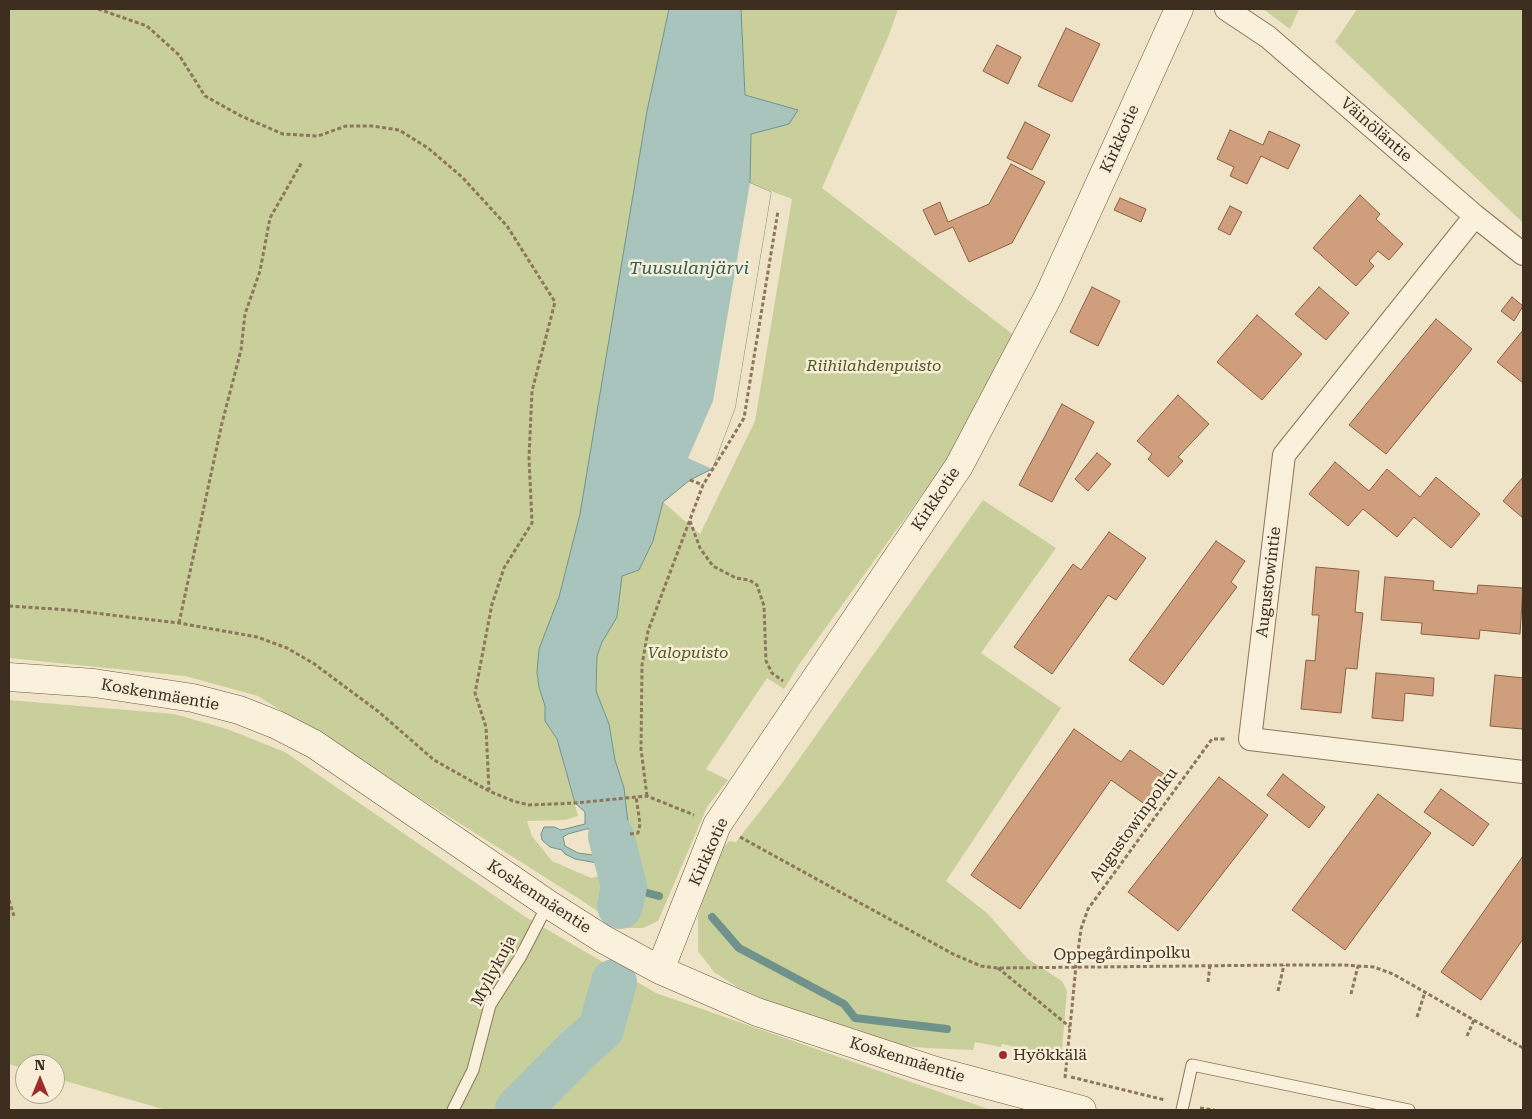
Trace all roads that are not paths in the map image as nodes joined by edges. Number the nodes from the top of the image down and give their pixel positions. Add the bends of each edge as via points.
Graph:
1 (1179, 9) edge
2 (1226, 9) edge
3 (1475, 216) junction
4 (1523, 254) edge
5 (9, 677) edge
6 (1523, 772) edge
7 (548, 904) junction
8 (660, 970) junction
9 (1182, 1108) edge
10 (453, 1110) edge
11 (1082, 1110) edge
12 (1409, 1110) edge

1 - 8 street, Kirkkotie via 1049,295 959,466 804,697 725,829
2 - 3 street, Väinöläntie via 1268,37
3 - 4 street, Väinöläntie
3 - 6 street, Augustowintie via 1284,455 1250,739
5 - 7 street, Koskenmäentie via 94,683 193,698 238,710 276,725 314,744
7 - 8 street, Koskenmäentie
7 - 10 lane, Myllykuja via 490,1005 473,1070
8 - 11 street, Koskenmäentie via 766,1015 936,1071
9 - 12 lane via 1192,1065

